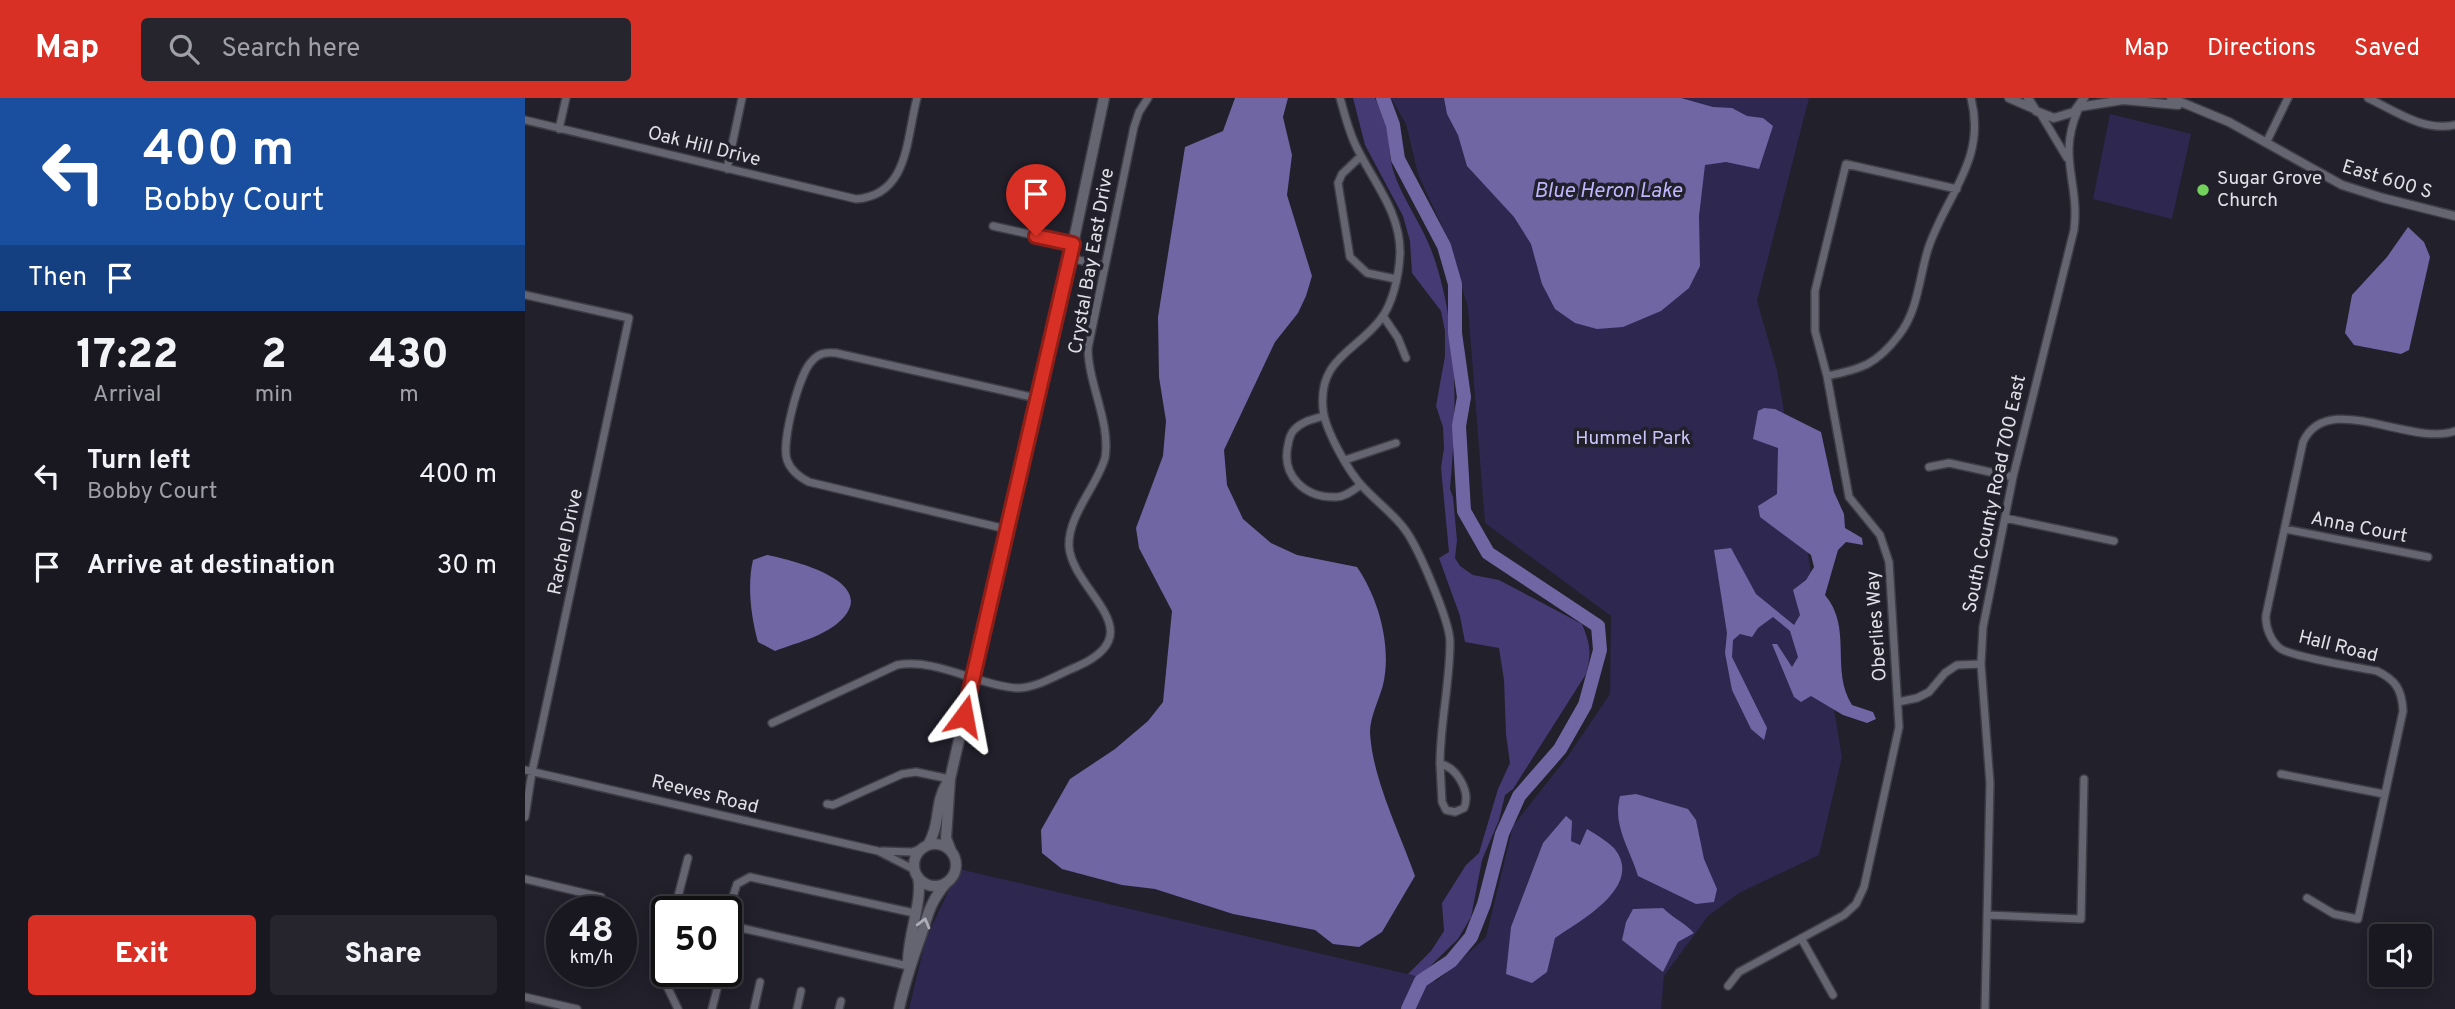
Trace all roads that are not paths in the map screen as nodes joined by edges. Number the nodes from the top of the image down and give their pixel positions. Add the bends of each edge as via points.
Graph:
1 (566, 98) edge
2 (742, 98) edge
3 (917, 98) edge
4 (1104, 98) edge
5 (1149, 98) edge
6 (1340, 98) edge
7 (1971, 98) edge
8 (2009, 98) edge
9 (2028, 98) edge
10 (2084, 98) edge
11 (2171, 98) edge
12 (2288, 98) edge
13 (2368, 98) edge
14 (2079, 108) junction
15 (2201, 110) junction
16 (2038, 112) junction
17 (525, 120) edge
18 (2455, 125) edge
19 (559, 129) junction
20 (2266, 143) junction
21 (1361, 156) junction
22 (2067, 159) junction
23 (727, 169) junction
24 (1957, 189) junction
25 (2455, 216) edge
26 (993, 226) dead end
27 (1073, 244) junction
28 (1070, 258) junction
29 (1104, 266) junction
30 (1396, 279) junction
31 (525, 295) edge
32 (1383, 316) junction
33 (1406, 358) dead end
34 (1827, 376) junction
35 (1036, 398) junction
36 (1324, 416) junction
37 (2455, 431) edge
38 (1396, 443) dead end
39 (1345, 460) junction
40 (1929, 467) dead end
41 (2013, 477) junction
42 (1361, 485) junction
43 (2005, 517) junction
44 (1006, 529) junction
45 (2285, 529) junction
46 (2114, 541) dead end
47 (2428, 557) dead end
48 (1981, 664) junction
49 (973, 678) junction
50 (1898, 702) junction
51 (772, 723) dead end
52 (1440, 764) junction
53 (529, 771) edge
54 (2281, 774) dead end
55 (950, 779) junction
56 (2084, 779) dead end
57 (2384, 794) junction
58 (827, 804) dead end
59 (525, 817) edge
60 (926, 846) junction
61 (878, 851) junction
62 (951, 851) junction
63 (688, 858) dead end
64 (916, 873) junction
65 (525, 879) edge
66 (946, 883) junction
67 (597, 896) edge
68 (678, 896) edge
69 (2307, 898) dead end
70 (914, 913) junction
71 (1987, 915) junction
72 (1801, 937) junction
73 (908, 966) junction
74 (760, 982) dead end
75 (1728, 986) dead end
76 (667, 987) edge
77 (718, 987) edge
78 (801, 991) dead end
79 (1833, 995) dead end
80 (525, 997) edge
81 (577, 1009) edge
82 (678, 1009) edge
83 (712, 1009) edge
84 (754, 1009) edge
85 (797, 1009) edge
86 (899, 1009) edge
87 (1985, 1009) edge

1 - 19 street
2 - 23 street
3 - 23 street, Oak Hill Drive via 901,169 886,190 876,195 847,197
4 - 27 main road
5 - 29 street, Crystal Bay East Drive via 1139,112
6 - 21 street
7 - 24 street via 1975,137
8 - 16 street
9 - 16 street
10 - 14 street
11 - 15 street
12 - 20 street
13 - 18 street via 2419,122 2441,128
14 - 15 street via 2133,100
14 - 16 street via 2059,118
14 - 22 street, South County Road 700 East via 2068,138
15 - 20 street, East 600 S
16 - 22 street, South County Road 700 East
17 - 19 street, Oak Hill Drive
19 - 23 street, Oak Hill Drive
20 - 25 street, East 600 S via 2341,184
21 - 30 street via 1396,219 1400,254
21 - 30 street via 1338,183 1350,257 1367,273
22 - 41 street, South County Road 700 East via 2076,195 2074,230
24 - 34 street via 1930,243 1915,303 1899,337 1871,365
24 - 34 street, Oberlies Way via 1846,164 1813,309
26 - 27 street
27 - 28 main road
28 - 29 street
28 - 35 main road
29 - 49 street, Crystal Bay East Drive via 1088,360 1106,451 1073,526 1069,547 1107,616 1107,645 1091,660 1029,687
30 - 32 street
31 - 53 street, Rachel Drive via 629,318
32 - 33 street
32 - 36 street via 1335,361 1325,384
34 - 50 street, Oberlies Way via 1849,497 1880,535 1889,562
35 - 44 main road
35 - 44 street via 825,352 805,369 794,407 785,452 799,477
36 - 39 street
36 - 42 street via 1292,432 1286,452 1294,482 1331,497
37 - 45 street, Hall Road via 2431,436 2346,418 2321,422 2304,442
38 - 39 street
39 - 42 street
40 - 41 street via 1949,463
41 - 43 street, South County Road 700 East
42 - 52 street via 1412,539 1446,621 1450,644
43 - 46 street
43 - 48 street, South County Road 700 East via 1986,603
44 - 49 main road
45 - 47 street, Anna Court
45 - 57 street, Hall Road via 2266,628 2281,648 2377,671 2397,684 2403,711
48 - 50 street via 1957,665 1929,692
48 - 71 street, South County Road 700 East via 1990,783
49 - 51 street, Crystal Bay East Drive via 914,664 897,665
49 - 55 main road
50 - 72 street, Oberlies Way via 1899,727 1864,887 1844,915
52 - 52 street via 1441,802 1446,810 1464,808 1465,793 1455,771
53 - 59 street, Rachel Drive
53 - 61 street, Reeves Road
54 - 57 street
55 - 58 street via 902,774
55 - 60 main road via 941,793 937,831
55 - 62 main road via 946,838
56 - 71 street via 2081,919
57 - 69 street, Hall Road via 2358,919 2335,914
60 - 61 street, Reeves Road via 912,852
60 - 62 main road via 941,844
60 - 64 main road via 915,858
61 - 64 street, Reeves Road
62 - 66 main road via 956,868
63 - 68 street
64 - 66 main road via 927,884
64 - 70 main road via 921,889
65 - 67 street
73 -> 66 main road via 927,911
70 - 73 main road
70 - 73 street via 750,877 740,880 729,914 737,927
71 - 87 street, South County Road 700 East
72 - 75 street, Oberlies Way via 1739,972
72 - 79 street
73 - 86 main road
74 - 84 street
76 - 82 street
77 - 83 street
78 - 85 street
80 - 81 street

